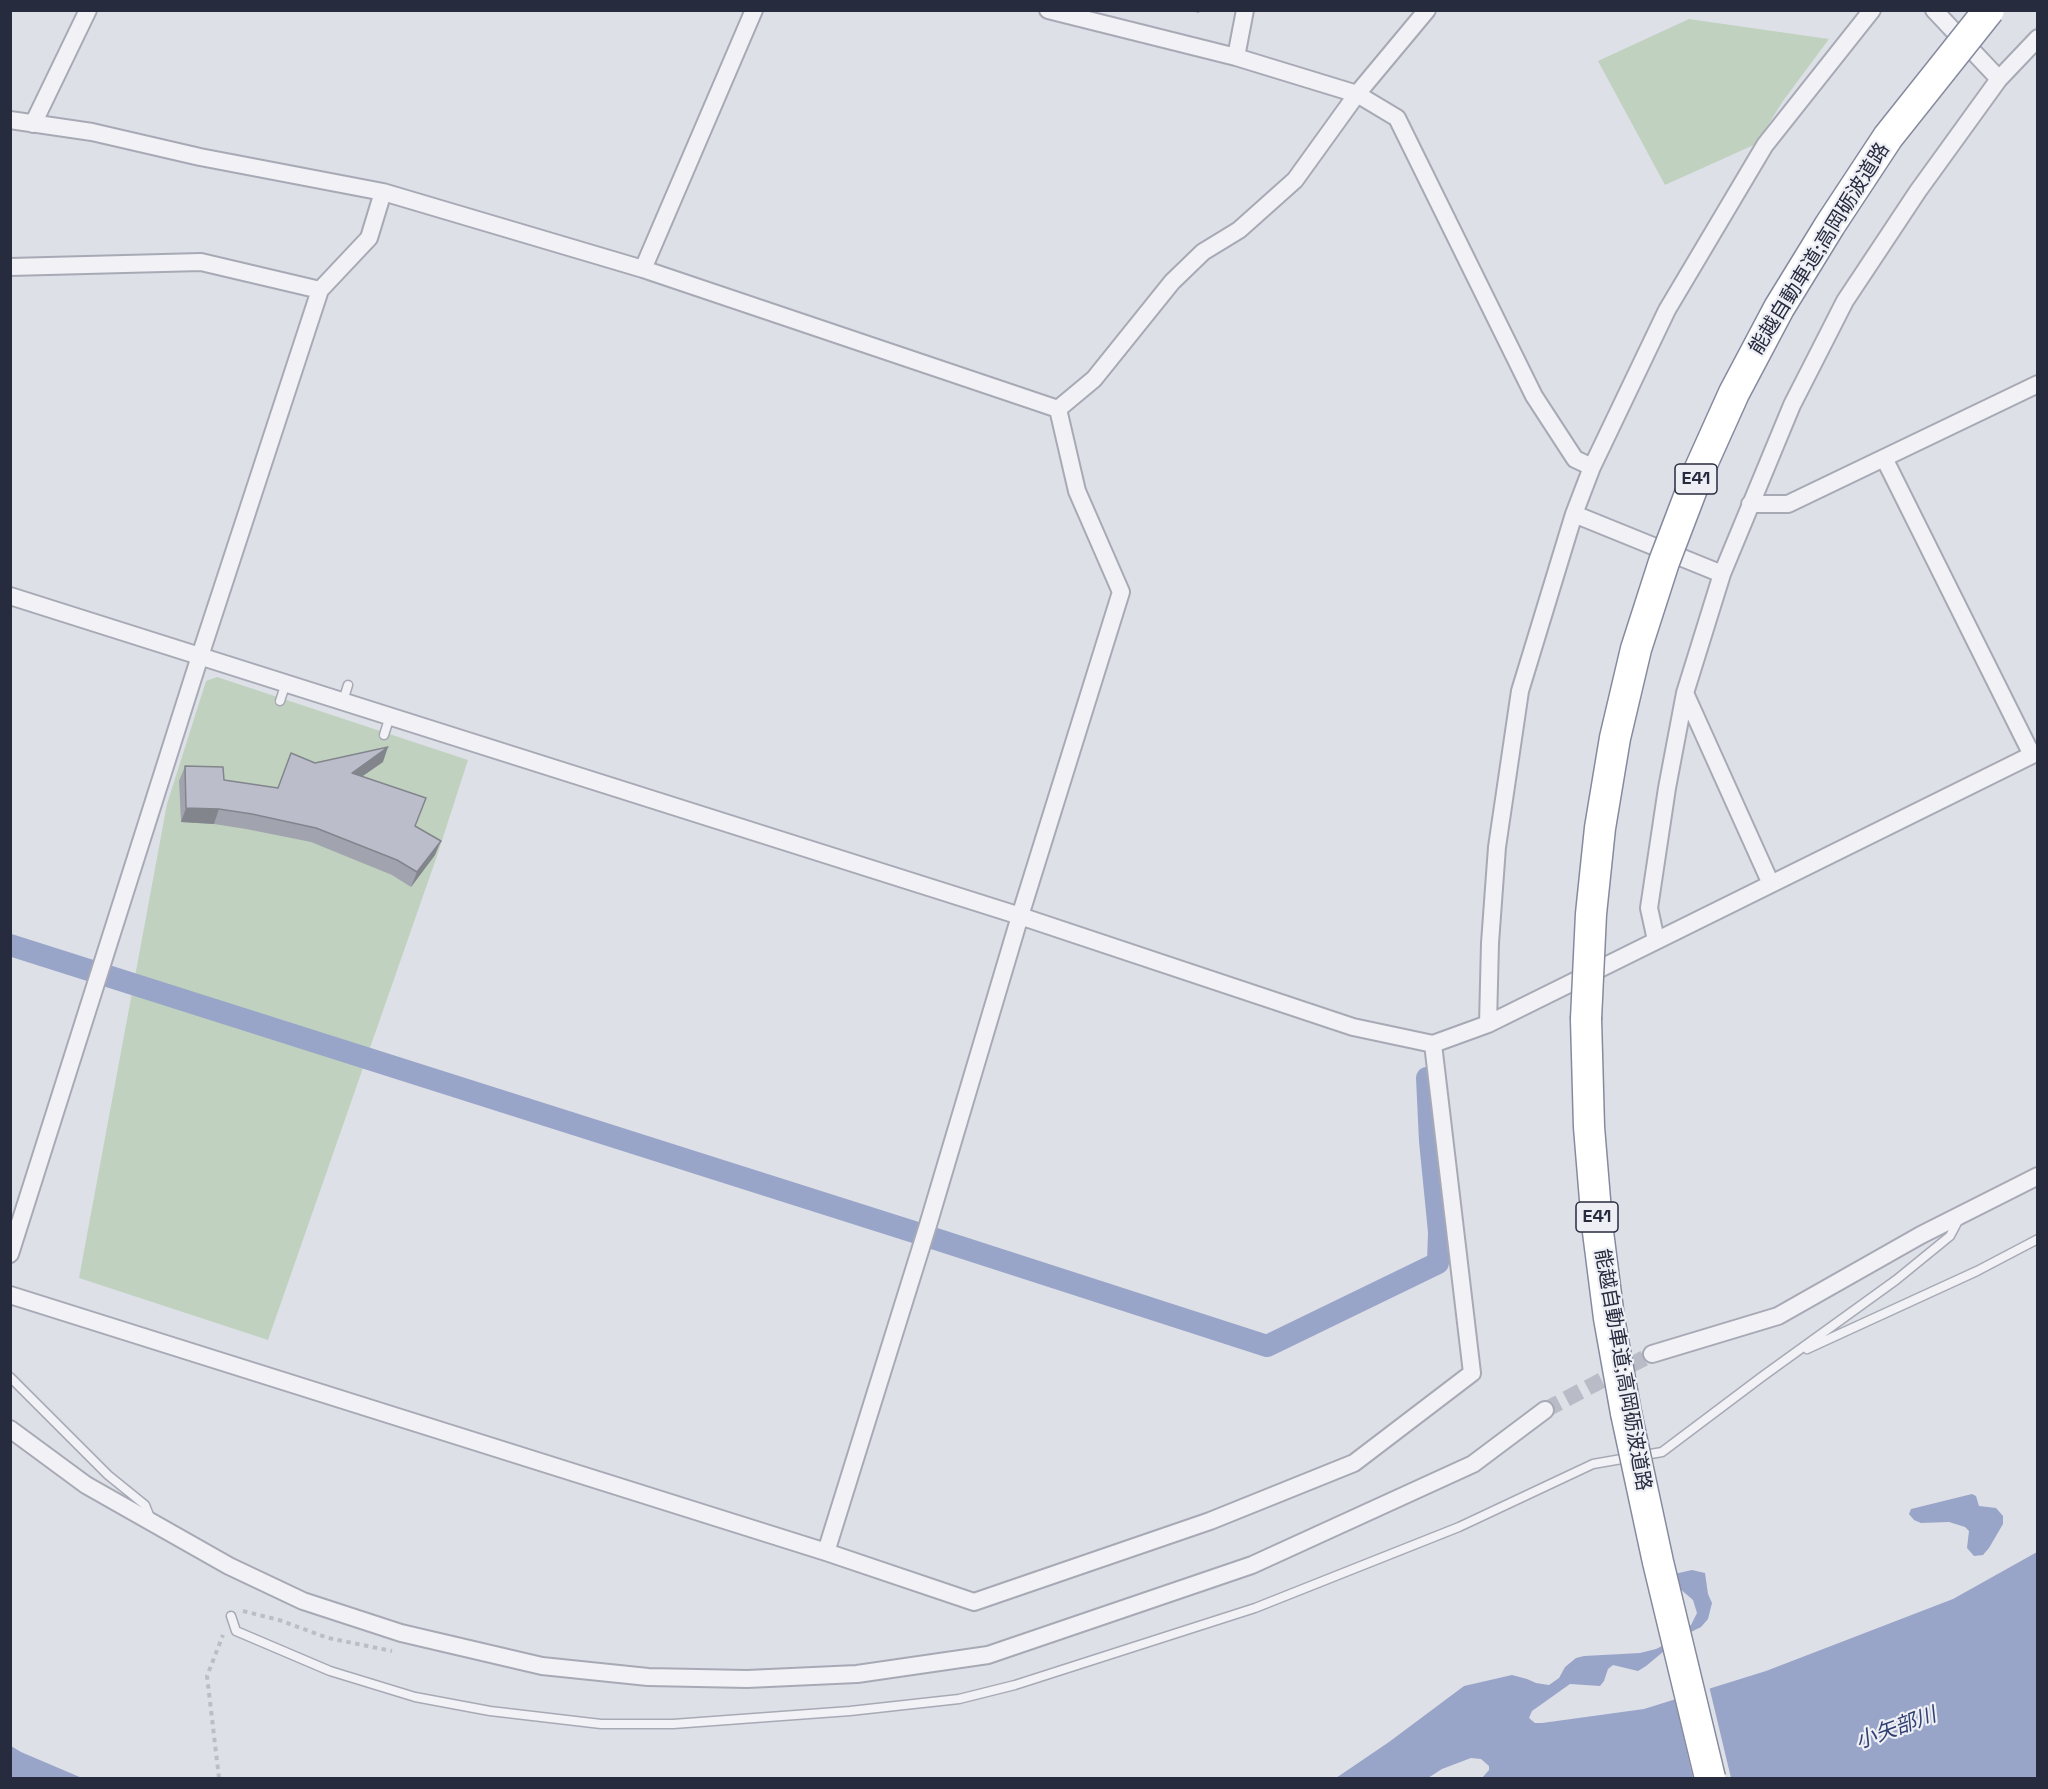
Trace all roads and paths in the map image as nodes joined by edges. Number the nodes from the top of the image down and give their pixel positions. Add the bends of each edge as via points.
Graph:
1 (88, 10) edge
2 (754, 10) edge
3 (1048, 10) edge
4 (1245, 10) edge
5 (1427, 10) edge
6 (1872, 10) edge
7 (1934, 10) edge
8 (1989, 10) edge
9 (2037, 38) edge
10 (1236, 57) junction
11 (1999, 78) junction
12 (1357, 94) junction
13 (10, 120) edge
14 (33, 124) junction
15 (383, 192) junction
16 (10, 267) edge
17 (643, 269) junction
18 (320, 290) junction
19 (2037, 384) edge
20 (1058, 409) junction
21 (1884, 458) junction
22 (1592, 466) junction
23 (1750, 504) junction
24 (1574, 514) junction
25 (1722, 574) junction
26 (10, 596) edge
27 (200, 656) junction
28 (286, 683) junction
29 (1685, 693) junction
30 (280, 701) dead end
31 (390, 716) junction
32 (384, 735) dead end
33 (2035, 754) edge
34 (1771, 884) junction
35 (1020, 916) junction
36 (1656, 940) junction
37 (1488, 1023) junction
38 (1433, 1044) junction
39 (2037, 1176) edge
40 (1961, 1215) junction
41 (2037, 1239) edge
42 (10, 1254) edge
43 (10, 1295) edge
44 (1652, 1354) tunnel mouth
45 (1788, 1358) junction
46 (10, 1377) edge
47 (1545, 1410) tunnel mouth
48 (10, 1429) edge
49 (151, 1521) junction
50 (826, 1552) junction
51 (231, 1616) dead end
52 (1710, 1779) edge

1 - 14 street
2 - 17 street
3 - 10 street
4 - 10 street
5 - 12 street
6 - 22 street via 1765,145 1667,310
7 - 11 street
8 - 52 highway, 能越自動車道;高岡砺波道路 / E41, bridge via 1888,138 1830,225 1779,308 1734,393 1664,562 1639,638 1614,738 1591,914 1586,1019 1597,1224 1626,1413
9 - 11 street
10 - 12 street
11 - 23 street via 1845,301 1792,405
12 - 20 street via 1295,180 1239,230 1203,252 1180,274 1094,379
12 - 22 street via 1396,118 1534,396 1575,459
13 - 14 street
14 - 15 street via 92,132
15 - 17 street
15 - 18 street via 369,238
16 - 18 street via 201,262
17 - 20 street
18 - 27 street
19 - 21 street
20 - 35 street via 1077,491 1121,592
21 - 23 street via 1788,504
21 - 33 street
22 - 24 street
23 - 25 street
24 - 25 street
24 - 37 street via 1520,691 1497,847
25 - 29 street
26 - 27 street
27 - 28 street
27 - 42 street
28 - 30 lane
28 - 31 street via 345,693
29 - 34 street
29 - 36 street via 1649,908
31 - 32 lane
31 - 35 street
33 - 34 street
34 - 36 street
35 - 38 street via 1353,1027
35 - 50 street
36 - 37 street
37 - 38 street
38 - 50 street via 1472,1373 1354,1463 1210,1521 974,1602
39 - 40 street
40 - 44 street via 1778,1316
40 - 45 lane via 1950,1236
41 - 45 lane via 1977,1271
43 - 50 street
45 - 51 lane via 1662,1452 1593,1464 1459,1527 1255,1608 1015,1685 959,1699 673,1724 601,1724 416,1698 330,1671 236,1631
46 - 49 lane via 108,1475 145,1505
47 - 49 street via 1473,1464 1252,1565 988,1655 857,1674 670,1678 542,1666 400,1633 303,1601 230,1566
48 - 49 street via 86,1485

